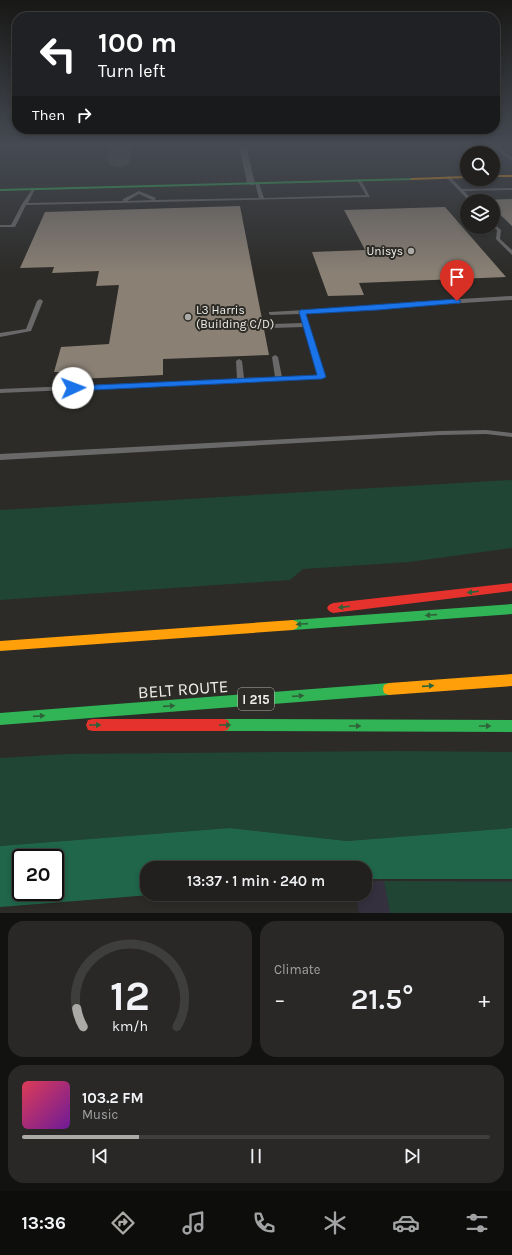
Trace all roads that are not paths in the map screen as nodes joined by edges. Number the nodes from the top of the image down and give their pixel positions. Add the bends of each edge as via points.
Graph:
1 (33, 189) junction
2 (140, 189) junction
3 (147, 189) edge
4 (257, 189) edge
5 (364, 189) edge
6 (496, 189) edge
7 (0, 190) edge
8 (460, 190) joint
9 (464, 194) edge
10 (262, 199) junction
11 (156, 200) junction
12 (122, 201) junction
13 (24, 204) junction
14 (0, 226) edge
15 (499, 234) edge
16 (512, 253) edge
17 (512, 298) edge
18 (40, 301) dead end
19 (302, 312) junction
20 (271, 313) dead end
21 (306, 325) junction
22 (272, 326) dead end
23 (0, 334) edge
24 (275, 357) dead end
25 (239, 361) dead end
26 (279, 379) junction
27 (241, 381) junction
28 (0, 391) edge
29 (512, 434) edge
30 (0, 457) edge
31 (512, 587) edge
32 (324, 609) dead end
33 (512, 609) edge
34 (222, 621) dead end
35 (18, 644) junction
36 (0, 646) edge
37 (512, 680) edge
38 (0, 719) edge
39 (0, 725) edge
40 (47, 725) dead end
41 (87, 725) dead end
42 (512, 726) edge

1 - 2 main road
1 - 7 main road
1 - 13 lane
2 - 3 main road
2 - 11 lane
2 - 12 lane
4 - 10 lane
5 - 10 lane via 369,196
6 - 8 lane
8 - 9 lane
10 - 11 lane
11 - 12 lane
12 - 13 lane
13 - 14 lane via 13,226
15 - 16 lane via 498,239
17 - 19 lane
18 - 23 lane via 30,330
19 - 20 lane
19 - 21 lane
21 - 22 lane
21 - 26 lane via 322,377
24 - 26 lane
25 - 27 lane
26 - 27 lane
27 - 28 lane
29 - 30 lane via 440,433
31 -> 32 main road
33 -> 35 main road
34 - 35 main road
35 - 36 main road
38 -> 37 main road, BELT ROUTE / I 215
39 - 40 main road
41 -> 42 main road

